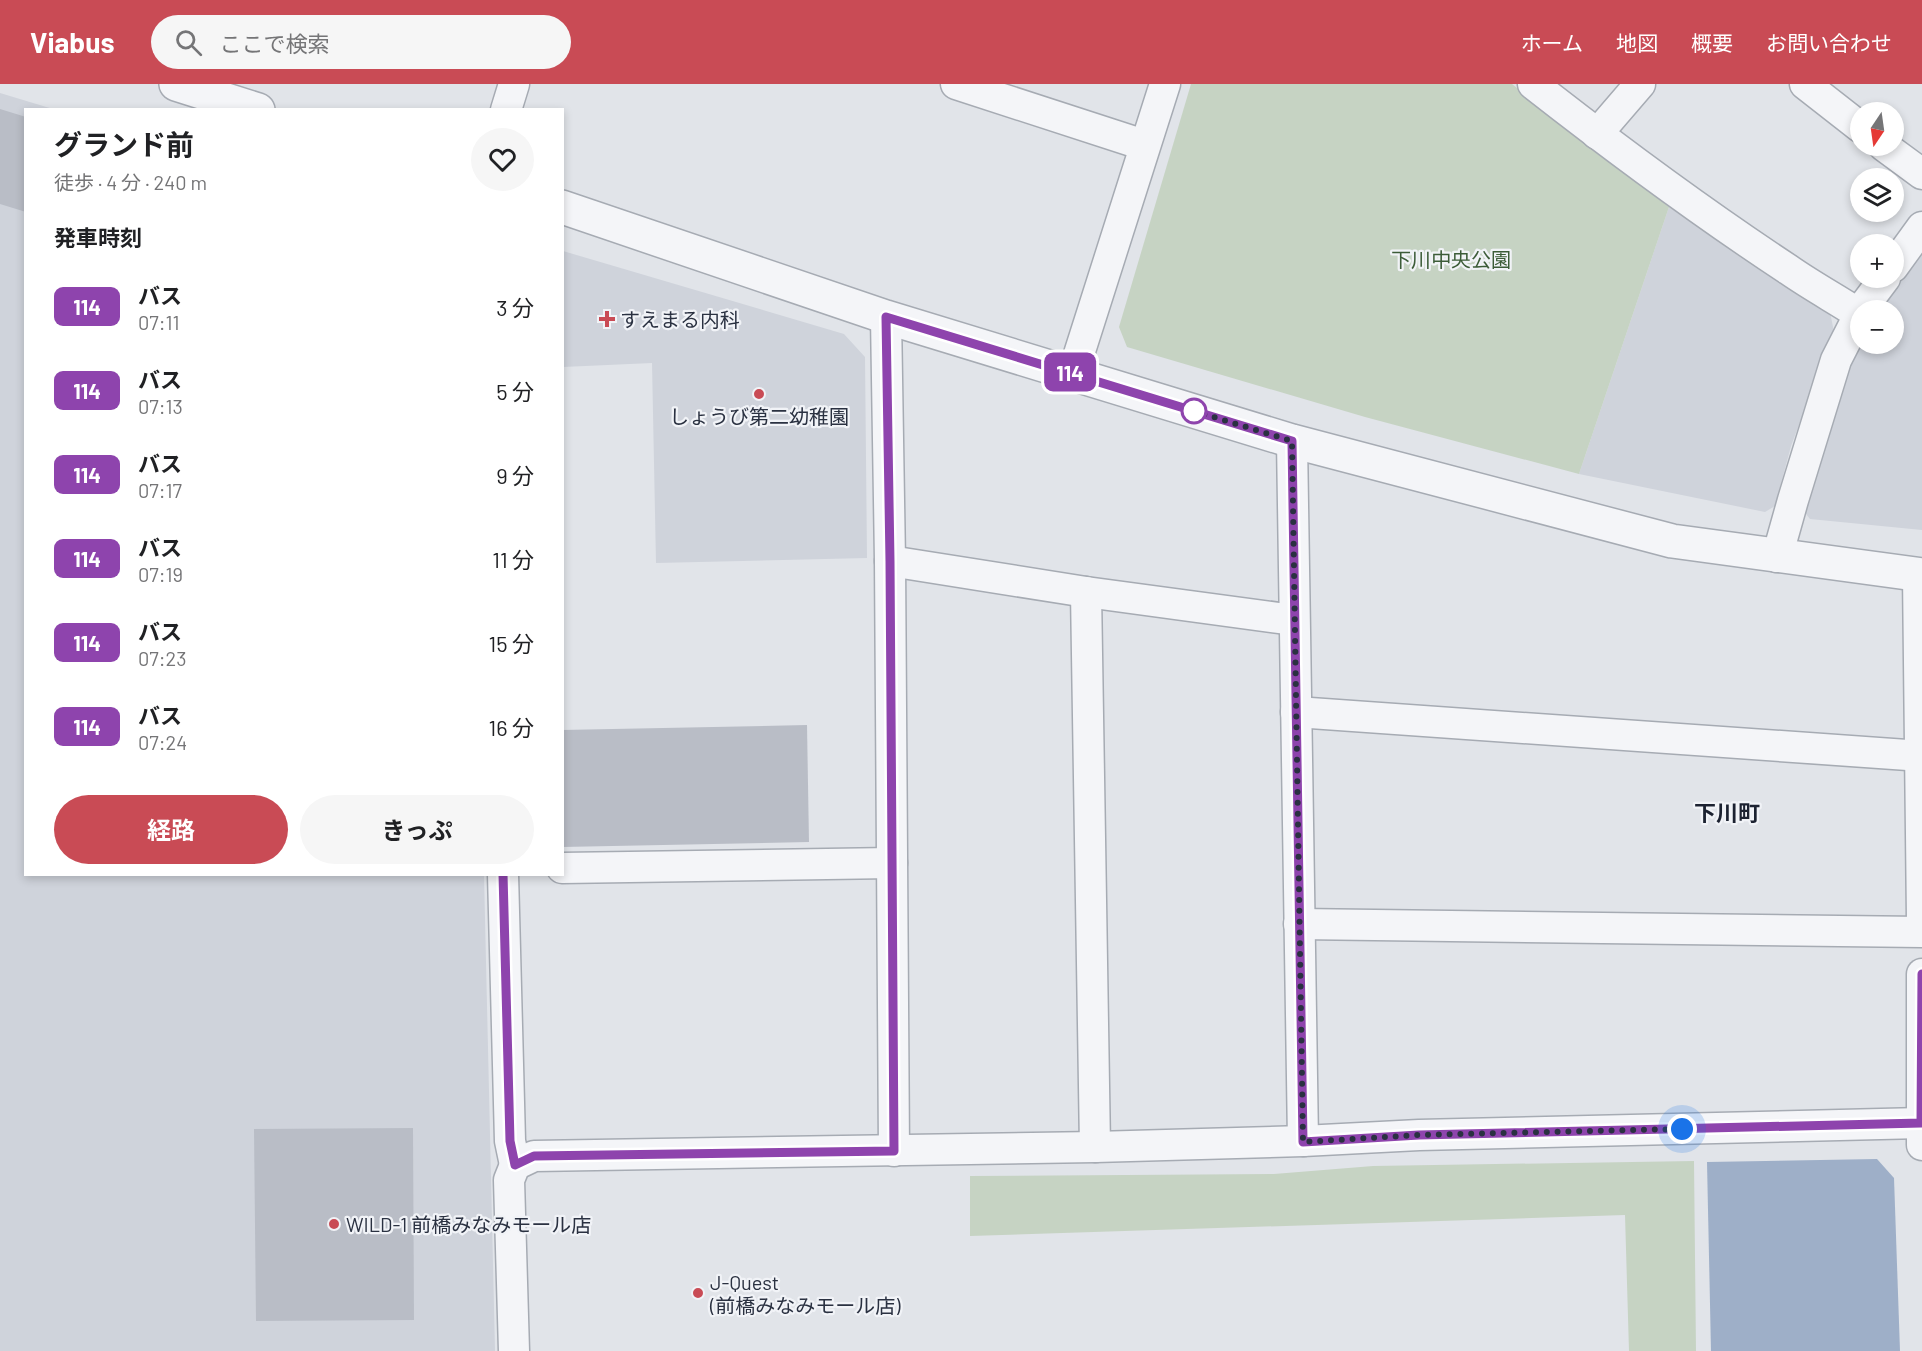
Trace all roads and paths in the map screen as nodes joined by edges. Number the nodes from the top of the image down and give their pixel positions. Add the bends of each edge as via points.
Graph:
1 (176, 84) edge
2 (514, 84) edge
3 (956, 84) edge
4 (1165, 84) edge
5 (1533, 84) edge
6 (1640, 84) edge
7 (1805, 84) edge
8 (252, 108) edge
9 (507, 108) edge
10 (1850, 119) edge
11 (1597, 134) junction
12 (1144, 146) junction
13 (1898, 156) edge
14 (1922, 174) edge
15 (564, 208) edge
16 (1922, 227) edge
17 (1904, 252) edge
18 (1850, 306) edge
19 (886, 317) junction
20 (1850, 332) edge
21 (1073, 373) junction
22 (1292, 441) junction
23 (1777, 557) junction
24 (890, 561) junction
25 (1920, 575) edge
26 (1086, 592) junction
27 (1294, 620) junction
28 (1296, 712) junction
29 (1920, 756) edge
30 (892, 862) junction
31 (564, 868) edge
32 (503, 876) edge
33 (1922, 920) edge
34 (1299, 924) junction
35 (1922, 932) edge
36 (1922, 974) edge
37 (1922, 1130) edge
38 (1303, 1142) junction
39 (1095, 1147) junction
40 (894, 1151) junction
41 (515, 1165) junction
42 (514, 1351) edge

1 - 8 street
2 - 9 street
3 - 12 street
4 - 12 street
5 - 11 street
6 - 11 street
7 - 10 street
11 - 18 street via 1791,272
12 - 21 street
13 - 14 street
15 - 19 street
16 - 17 street
19 - 21 street
19 - 24 street
20 - 23 street via 1836,360
21 - 22 street
22 - 23 street via 1672,541
22 - 27 street
23 - 25 street
24 - 26 street
24 - 30 street
25 - 29 street
26 - 27 street
26 - 39 street
27 - 28 street
28 - 29 street
28 - 34 street
29 - 33 street
30 - 31 street
30 - 40 street
32 - 41 street via 510,1141
34 - 35 street
34 - 38 street
36 - 37 street
37 - 38 street via 1419,1135
38 - 39 street
39 - 40 street
40 - 41 street via 534,1156
41 - 42 street via 509,1180

